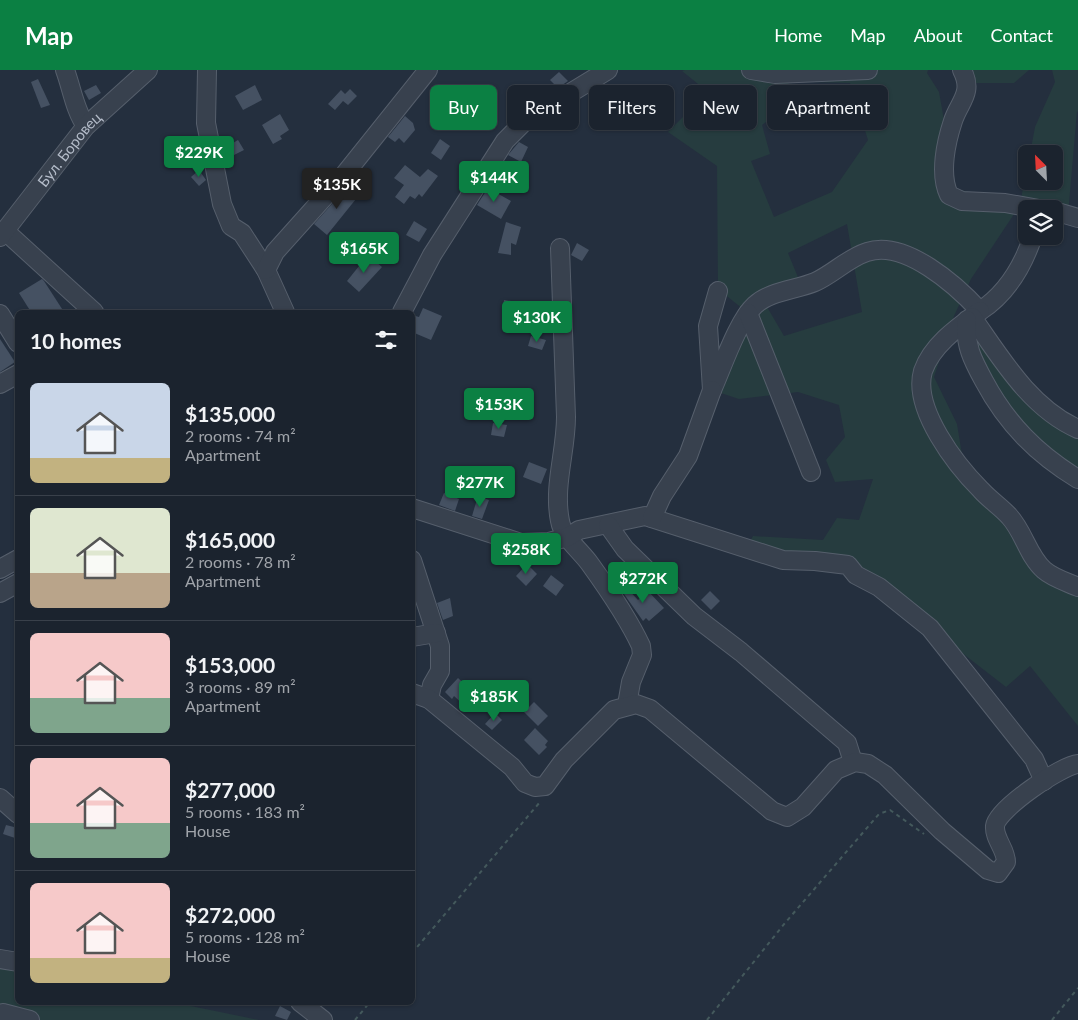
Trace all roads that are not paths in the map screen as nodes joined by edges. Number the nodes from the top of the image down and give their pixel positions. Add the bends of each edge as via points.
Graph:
1 (65, 70) edge
2 (148, 70) edge
3 (206, 70) edge
4 (428, 70) edge
5 (608, 70) edge
6 (751, 70) edge
7 (868, 70) edge
8 (962, 70) edge
9 (86, 126) junction
10 (1018, 205) edge
11 (1063, 214) edge
12 (1078, 218) edge
13 (3, 234) edge
14 (1030, 245) edge
15 (560, 248) dead end
16 (266, 270) junction
17 (718, 291) dead end
18 (92, 310) edge
19 (284, 310) edge
20 (403, 310) edge
21 (748, 313) junction
22 (0, 314) edge
23 (973, 316) junction
24 (15, 338) edge
25 (15, 376) edge
26 (0, 384) edge
27 (712, 390) junction
28 (1078, 429) edge
29 (811, 472) dead end
30 (1078, 479) edge
31 (415, 509) edge
32 (652, 518) junction
33 (608, 525) junction
34 (568, 537) junction
35 (15, 561) edge
36 (0, 569) edge
37 (415, 569) edge
38 (15, 585) edge
39 (1078, 586) edge
40 (0, 593) edge
41 (436, 633) junction
42 (415, 636) edge
43 (421, 696) edge
44 (628, 705) junction
45 (853, 762) junction
46 (1078, 764) edge
47 (1044, 781) junction
48 (0, 798) edge
49 (15, 811) edge
50 (0, 959) edge
51 (15, 962) edge
52 (304, 1005) edge
53 (1, 1015) edge
54 (30, 1020) edge
55 (323, 1020) edge

1 - 9 street via 75,97 77,114
2 - 9 street, Бул. Боровец
3 - 16 street via 206,123 222,204 230,226 242,233
4 - 16 street via 344,175 275,252
5 - 20 street via 526,120 505,141 432,255
6 - 7 street via 775,74
8 - 10 street via 966,76 966,97 952,122 945,158 945,182 949,195 962,201
9 - 13 street, Бул. Боровец
11 - 12 street
13 - 18 street
14 - 23 street via 1023,262 999,296
15 - 34 street via 566,424 558,508 560,522
16 - 19 street
17 - 27 street via 708,326
21 - 23 street via 763,300 817,281 858,256 879,250 906,255 951,283
21 - 27 street
21 - 29 street
22 - 24 street
23 - 28 street via 1019,382 1058,418
23 - 30 street via 966,339 988,389 1011,424 1035,448
23 - 39 street via 936,348 924,370 922,388 930,416 953,458 1012,519 1038,564 1055,577
25 - 26 street
27 - 32 street via 688,456
31 - 34 street via 521,543 538,544
32 - 33 street via 645,516
32 - 47 street via 783,560 848,565 856,575 879,587 930,628 1034,759
33 - 34 street via 579,530
33 - 45 street via 625,549 694,616 741,652 847,744
34 - 44 street via 591,566 640,646 642,655 631,682
35 - 36 street
37 - 41 street
38 - 40 street
41 - 42 street
41 - 43 street via 441,664
43 - 44 street via 512,767 525,783 534,787 546,786 564,760 614,710
44 - 45 street via 650,709 772,811 787,817 803,807 830,775
45 - 47 street via 878,769 942,831 988,870 998,873 1005,866 1006,856 996,834 996,821
46 - 47 street via 1064,768
48 - 49 street
50 - 51 street
52 - 55 street
53 - 54 street

